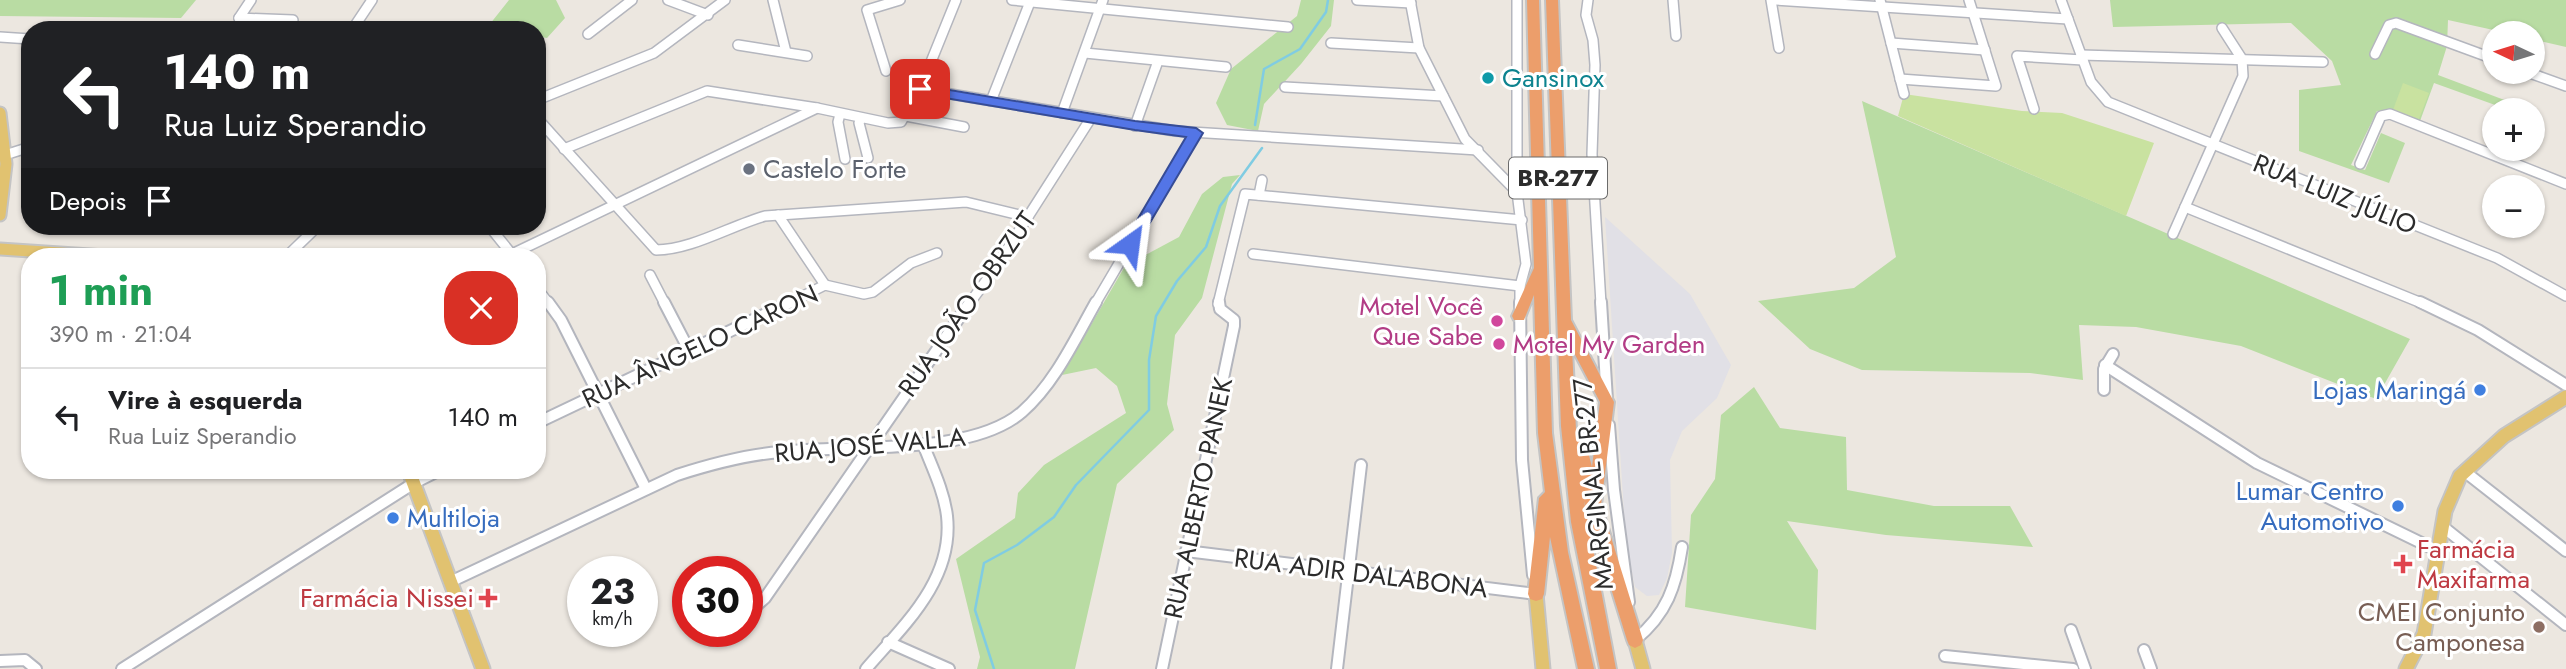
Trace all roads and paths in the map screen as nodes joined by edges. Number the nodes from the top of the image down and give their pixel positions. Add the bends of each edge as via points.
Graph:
1 (251, 0) edge
2 (372, 0) edge
3 (632, 0) edge
4 (668, 0) edge
5 (725, 0) edge
6 (774, 0) edge
7 (956, 0) edge
8 (1012, 0) edge
9 (1357, 0) edge
10 (1517, 0) edge
11 (1534, 0) edge
12 (1588, 0) edge
13 (1673, 0) edge
14 (1774, 0) edge
15 (1969, 0) edge
16 (2061, 0) edge
17 (1410, 1) edge
18 (897, 2) edge
19 (1030, 2) edge
20 (1554, 2) edge
21 (1102, 4) edge
22 (1881, 4) edge
23 (1973, 13) junction
24 (708, 15) junction
25 (2068, 19) junction
26 (293, 20) dead end
27 (358, 21) edge
28 (1288, 27) dead end
29 (2222, 28) dead end
30 (588, 34) dead end
31 (1676, 36) dead end
32 (0, 37) edge
33 (21, 38) edge
34 (1331, 43) dead end
35 (1891, 43) junction
36 (738, 45) dead end
37 (1419, 48) junction
38 (1779, 48) dead end
39 (1985, 50) junction
40 (786, 52) junction
41 (1085, 53) junction
42 (2375, 54) dead end
43 (2482, 55) edge
44 (807, 56) dead end
45 (2082, 57) junction
46 (2242, 59) junction
47 (1158, 61) junction
48 (2323, 62) dead end
49 (1226, 67) dead end
50 (886, 71) dead end
51 (2545, 78) edge
52 (1900, 79) junction
53 (1285, 86) dead end
54 (2566, 86) edge
55 (920, 89) junction
56 (1904, 94) dead end
57 (546, 96) edge
58 (1444, 96) junction
59 (991, 101) junction
60 (817, 107) junction
61 (2034, 109) dead end
62 (0, 113) edge
63 (1062, 113) junction
64 (840, 114) junction
65 (861, 118) junction
66 (1091, 118) junction
67 (904, 119) junction
68 (1135, 125) junction
69 (964, 127) dead end
70 (546, 128) edge
71 (1196, 133) junction
72 (2213, 145) junction
73 (21, 149) edge
74 (564, 149) junction
75 (1478, 150) junction
76 (8, 154) junction
77 (868, 158) dead end
78 (845, 159) dead end
79 (2360, 164) dead end
80 (1262, 180) dead end
81 (2566, 184) edge
82 (1517, 192) junction
83 (1258, 195) junction
84 (614, 205) junction
85 (2185, 207) junction
86 (0, 215) edge
87 (778, 215) junction
88 (1028, 217) junction
89 (1522, 220) junction
90 (2173, 234) dead end
91 (309, 235) edge
92 (295, 248) edge
93 (529, 248) edge
94 (0, 249) edge
95 (21, 250) edge
96 (937, 253) dead end
97 (1252, 254) dead end
98 (1539, 268) junction
99 (650, 275) dead end
100 (825, 285) junction
101 (1520, 286) junction
102 (2566, 296) edge
103 (546, 300) edge
104 (1519, 316) junction
105 (1562, 317) junction
106 (1563, 351) junction
107 (690, 352) junction
108 (2113, 354) dead end
109 (2105, 365) junction
110 (2566, 385) edge
111 (2104, 390) dead end
112 (599, 394) junction
113 (2566, 397) edge
114 (1607, 402) junction
115 (546, 419) edge
116 (923, 444) junction
117 (869, 447) junction
118 (1361, 465) dead end
119 (2464, 471) junction
120 (1549, 476) junction
121 (408, 479) edge
122 (412, 479) edge
123 (646, 489) junction
124 (1594, 510) junction
125 (2442, 526) junction
126 (1682, 547) dead end
127 (1186, 551) junction
128 (2438, 551) junction
129 (2566, 551) edge
130 (1349, 571) junction
131 (450, 582) junction
132 (1535, 594) junction
133 (763, 598) edge
134 (2566, 625) edge
135 (2071, 630) dead end
136 (1635, 640) junction
137 (888, 642) junction
138 (2144, 650) dead end
139 (1945, 656) dead end
140 (0, 661) edge
141 (2409, 668) edge
142 (36, 669) edge
143 (122, 669) edge
144 (483, 669) edge
145 (866, 669) edge
146 (949, 669) edge
147 (1162, 669) edge
148 (1337, 669) edge
149 (1543, 669) edge
150 (1586, 669) edge
151 (1608, 669) edge
152 (1643, 669) edge
153 (2073, 669) edge
154 (2085, 669) edge
155 (2151, 669) edge

1 - 26 street via 239,18
2 - 27 street
3 - 30 street
4 - 24 street
5 - 24 street
6 - 40 street
7 - 55 street
8 - 19 street
9 - 17 street
10 - 82 street
11 - 98 highway, BR-277
12 - 114 street, MARGINAL BR-277 via 1586,15 1595,65 1592,154
13 - 31 street
14 - 22 street
14 - 38 street
15 - 23 street
16 - 25 street
17 - 37 street
18 - 50 street via 867,10
19 - 21 street
19 - 59 street
20 - 105 highway, BR-277
21 - 28 street
21 - 41 street
22 - 23 street
22 - 35 street
23 - 25 street
23 - 39 street
24 - 57 street via 654,53
25 - 45 street
29 - 46 street
32 - 33 street
34 - 37 street
35 - 39 street
35 - 52 street
36 - 40 street
37 - 58 street
39 - 52 street via 1996,86
40 - 44 street
41 - 47 street
41 - 63 street
42 - 43 street via 2389,25 2396,23
45 - 46 street
45 - 61 street via 2017,56
45 - 72 street, RUA LUIZ JÚLIO via 2102,97
46 - 48 street
46 - 72 street via 2241,83
47 - 49 street
47 - 68 street
51 - 54 street
52 - 56 street
53 - 58 street
55 - 59 street
55 - 67 street
58 - 75 street via 1467,142
59 - 63 street
60 - 64 street
60 - 74 street via 707,91
60 - 84 street
62 - 76 main road
63 - 66 street
64 - 65 street
64 - 78 street
65 - 67 street
65 - 77 street
66 - 68 street
66 - 88 street, RUA JOÃO OBRZUT
67 - 69 street
68 - 71 street
70 - 74 street
71 - 75 street
71 - 116 street, RUA JOSÉ VALLA via 1051,379 1031,405 995,431
72 - 85 street
72 - 102 street, RUA LUIZ JÚLIO via 2497,258
73 - 76 street
74 - 84 street
75 - 82 street
76 - 86 main road
79 - 81 street via 2386,114
80 - 83 street
82 - 89 street
83 - 89 street
83 - 127 street, RUA ALBERTO PANEK via 1245,194 1218,305 1233,318 1234,326
84 - 87 street via 656,250 674,250 734,225
84 - 93 street
85 - 90 street
85 - 110 street via 2441,312 2517,350
87 - 88 street via 967,202
87 - 100 street
88 - 117 street, RUA JOÃO OBRZUT
89 - 101 street via 1526,264
91 - 92 street
94 - 95 main road
96 - 100 street, RUA ÂNGELO CARON via 911,262 864,295
97 - 101 street
98 - 104 highway
98 - 120 highway, BR-277
99 - 107 street
100 - 107 street, RUA ÂNGELO CARON
101 - 104 street
103 - 112 street
104 - 132 street via 1522,460
105 - 106 highway, BR-277
105 - 114 highway
106 - 124 highway
106 - 151 highway, BR-277 via 1572,469
107 - 112 street, RUA ÂNGELO CARON
108 - 109 street
109 - 111 street
109 - 128 street via 2257,463
112 - 115 street, RUA ÂNGELO CARON
112 - 123 street
113 - 119 main road via 2504,436
114 - 124 highway
114 - 136 street, MARGINAL BR-277
116 - 117 street, RUA JOSÉ VALLA
116 - 137 street via 944,502 948,545 933,585
117 - 123 street, RUA JOSÉ VALLA via 731,458
117 - 133 street, RUA JOÃO OBRZUT
118 - 130 street
119 - 125 main road via 2453,489
119 - 129 street
120 - 132 highway
120 - 150 highway, BR-277 via 1565,579
121 - 143 street
122 - 131 main road
123 - 131 street, RUA JOSÉ VALLA
124 - 136 highway
125 - 128 main road
125 - 134 street
126 - 136 street via 1668,607
127 - 130 street, RUA ADIR DALABONA
127 - 147 street, RUA ALBERTO PANEK
128 - 141 main road via 2424,635
130 - 132 street, RUA ADIR DALABONA
130 - 148 street
131 - 144 main road
132 - 149 main road
135 - 154 street
136 - 152 main road, MARGINAL BR-277
137 - 145 street
137 - 146 street
138 - 155 street
139 - 153 street
140 - 142 street via 21,659

